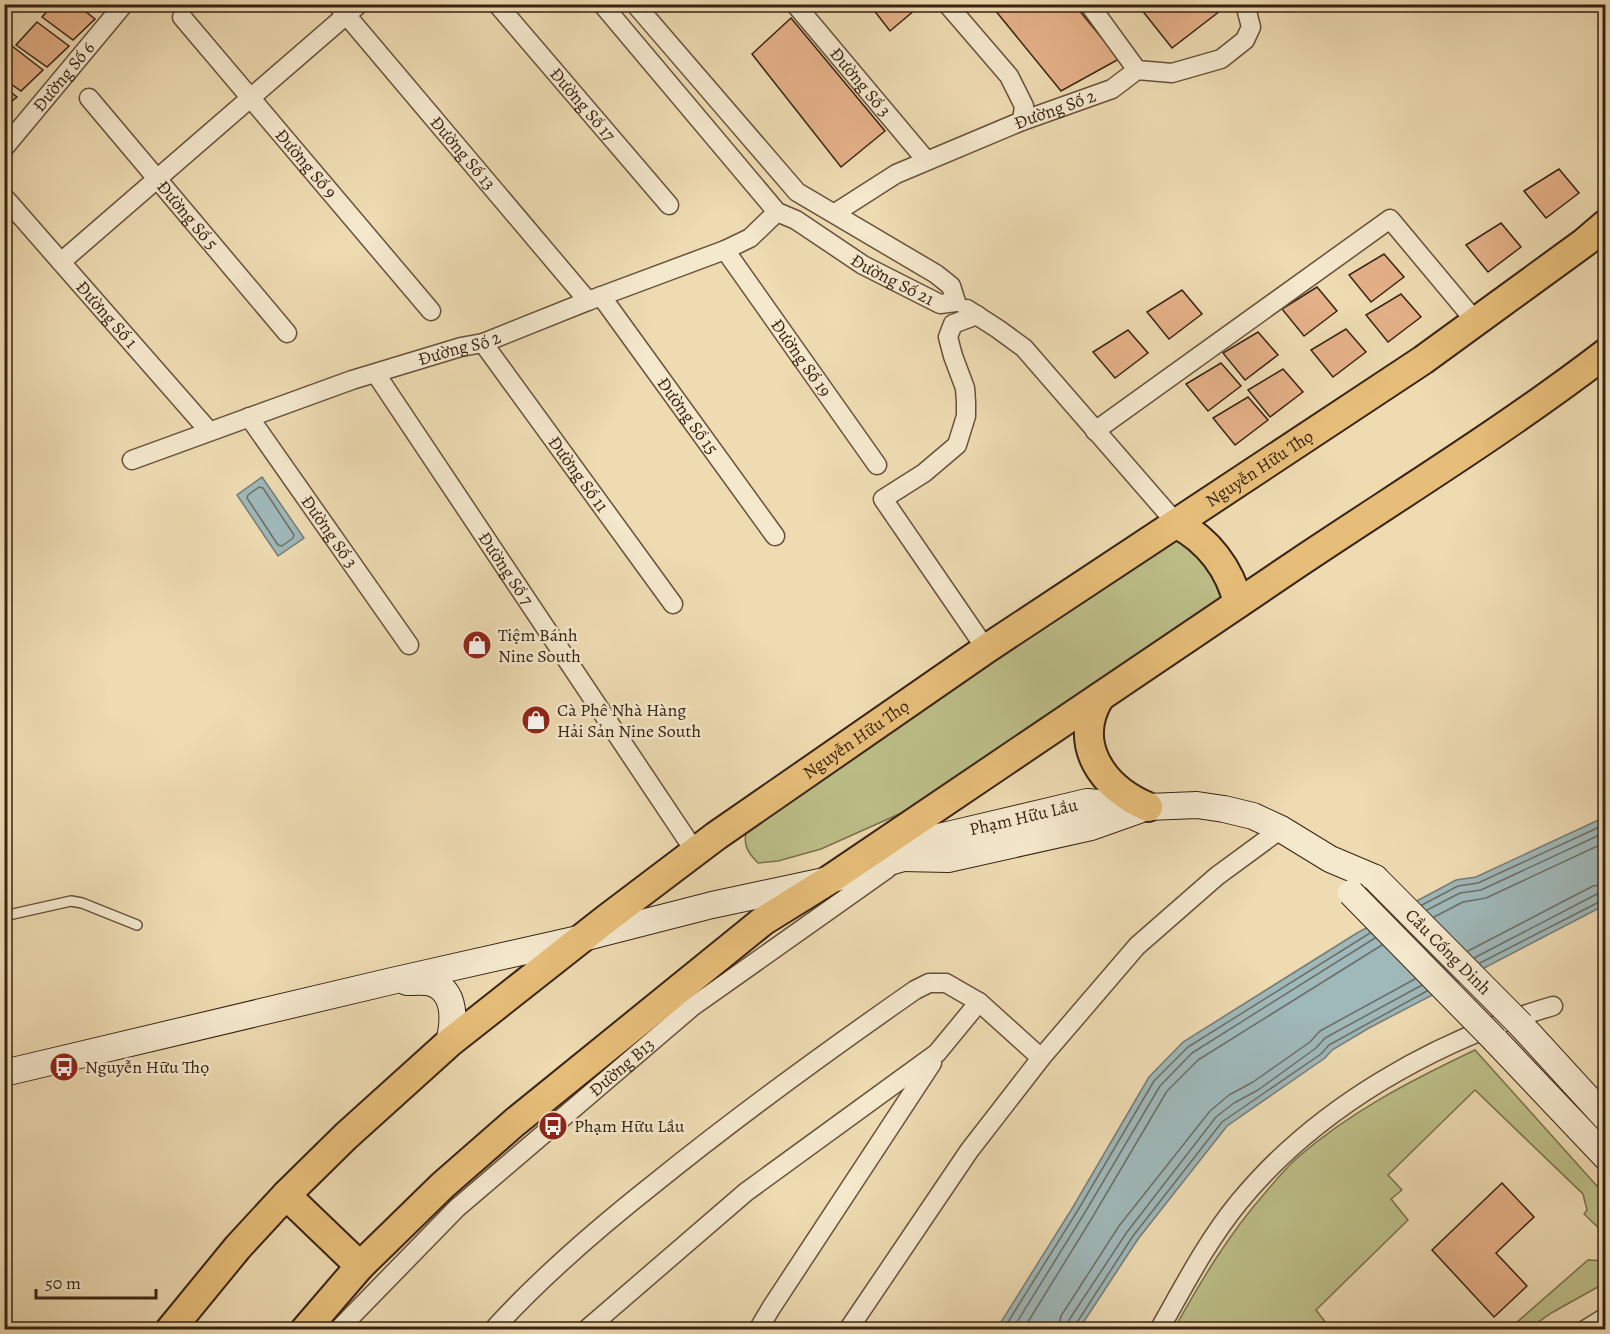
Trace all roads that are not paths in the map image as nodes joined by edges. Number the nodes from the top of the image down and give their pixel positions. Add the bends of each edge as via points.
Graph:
1 (124, 4) edge
2 (497, 4) edge
3 (602, 4) edge
4 (635, 4) edge
5 (795, 4) edge
6 (947, 4) edge
7 (1089, 4) edge
8 (1246, 5) edge
9 (348, 8) edge
10 (182, 17) dead end
11 (1137, 70) junction
12 (89, 98) dead end
13 (251, 98) junction
14 (1022, 120) junction
15 (4, 148) edge
16 (926, 160) junction
17 (157, 179) junction
18 (4, 197) edge
19 (669, 205) dead end
20 (777, 212) junction
21 (834, 213) junction
22 (1605, 224) edge
23 (725, 250) junction
24 (61, 262) junction
25 (595, 298) junction
26 (956, 302) junction
27 (431, 311) dead end
28 (977, 315) junction
29 (1476, 322) junction
30 (287, 333) dead end
31 (483, 343) junction
32 (1605, 353) edge
33 (376, 374) junction
34 (249, 417) junction
35 (208, 431) junction
36 (1095, 431) junction
37 (132, 460) dead end
38 (877, 465) dead end
39 (1177, 524) junction
40 (775, 536) dead end
41 (1238, 603) junction
42 (673, 604) dead end
43 (409, 645) dead end
44 (986, 649) junction
45 (1100, 697) junction
46 (1148, 807) junction
47 (1281, 829) junction
48 (696, 853) junction
49 (903, 858) junction
50 (1330, 859) junction
51 (1375, 878) joint
52 (829, 880) junction
53 (1351, 894) joint
54 (4, 916) edge
55 (137, 925) dead end
56 (583, 938) junction
57 (392, 981) junction
58 (979, 1002) junction
59 (1553, 1006) dead end
60 (449, 1043) junction
61 (4, 1046) edge
62 (937, 1053) junction
63 (1041, 1058) junction
64 (7, 1072) edge
65 (879, 1096) junction
66 (900, 1113) junction
67 (1605, 1118) edge
68 (1605, 1157) edge
69 (286, 1195) junction
70 (360, 1266) junction
71 (1605, 1317) edge
72 (331, 1324) edge
73 (170, 1329) edge
74 (493, 1329) edge
75 (586, 1329) edge
76 (758, 1329) edge
77 (848, 1329) edge
78 (1159, 1329) edge
79 (1585, 1329) edge

1 - 15 street, Đường Số 6
2 - 19 street, Đường Số 17
3 - 20 street, Đường Số 21
4 - 21 street, Đường Số 21 via 797,192
5 - 16 street, Đường Số 3
6 - 14 street via 1010,76 1024,106
7 - 11 street
8 - 11 street via 1251,27 1245,40 1221,59 1172,73
9 - 13 street
9 - 25 street, Đường Số 13
10 - 13 street, Đường Số 9
11 - 14 street, Đường Số 2 via 1112,89
12 - 17 street, Đường Số 5
13 - 17 street
13 - 27 street, Đường Số 9
14 - 16 street, Đường Số 2
16 - 21 street, Đường Số 2
17 - 24 street
17 - 30 street, Đường Số 5
18 - 24 street, Đường Số 1
20 - 23 street, Đường Số 2 via 750,238
20 - 26 street, Đường Số 21 via 796,220 863,265 930,299 940,304
21 - 26 street, Đường Số 21 via 936,274 951,285
22 - 29 main road, Nguyễn Hữu Thọ
23 - 25 street, Đường Số 2
23 - 38 street, Đường Số 19
24 - 35 street, Đường Số 1
25 - 31 street, Đường Số 2
25 - 40 street, Đường Số 15
26 - 28 street
28 - 36 street via 1024,348
28 - 44 street via 953,324 948,337 965,388 966,416 957,445 883,500
29 - 36 street via 1390,219
29 - 39 main road, Nguyễn Hữu Thọ
31 - 33 street, Đường Số 2
31 - 42 street, Đường Số 11
32 - 41 main road via 1496,433
33 - 34 street, Đường Số 2
33 - 48 street, Đường Số 7
34 - 35 street, Đường Số 2
34 - 43 street, Đường Số 3
35 - 37 street, Đường Số 2
36 - 39 street
39 - 41 main road via 1214,554 1226,571
39 - 44 main road, Nguyễn Hữu Thọ
41 - 45 main road
44 - 48 main road, Nguyễn Hữu Thọ
45 - 46 main road via 1089,722 1094,754 1118,790
45 - 52 main road
46 - 47 main road, Phạm Hữu Lầu via 1224,808
46 - 49 main road, Phạm Hữu Lầu via 1087,802 939,837
47 - 50 main road, Phạm Hữu Lầu
47 - 63 street via 1217,876 1137,946
48 - 56 main road, Nguyễn Hữu Thọ
49 - 52 main road, Phạm Hữu Lầu
49 - 72 street, Đường B13 via 692,1008 457,1208
50 - 51 main road, Phạm Hữu Lầu
50 - 53 main road, Phạm Hữu Lầu
51 - 67 main road, Cầu Cống Dinh, bridge via 1521,1025
52 - 56 main road, Phạm Hữu Lầu
52 - 70 main road via 763,921 515,1122
53 - 68 main road, Cầu Cống Dinh, bridge
54 - 55 lane via 71,901
56 - 57 main road, Phạm Hữu Lầu
56 - 60 main road, Nguyễn Hữu Thọ
57 - 60 main road via 431,983 445,992 453,1008
57 - 64 main road, Phạm Hữu Lầu
58 - 62 street
58 - 63 street
58 - 74 street via 946,983 929,983 915,990 714,1135 617,1213
59 - 78 street via 1513,1017 1407,1066 1314,1128 1239,1202 1202,1254
60 - 69 main road, Nguyễn Hữu Thọ
61 - 64 lane
62 - 65 street
62 - 66 street
63 - 77 street via 969,1151
65 - 66 street via 893,1100
65 - 75 street via 746,1192
66 - 76 street
69 - 70 main road
69 - 73 main road, Nguyễn Hữu Thọ
70 - 72 main road
71 - 79 street

